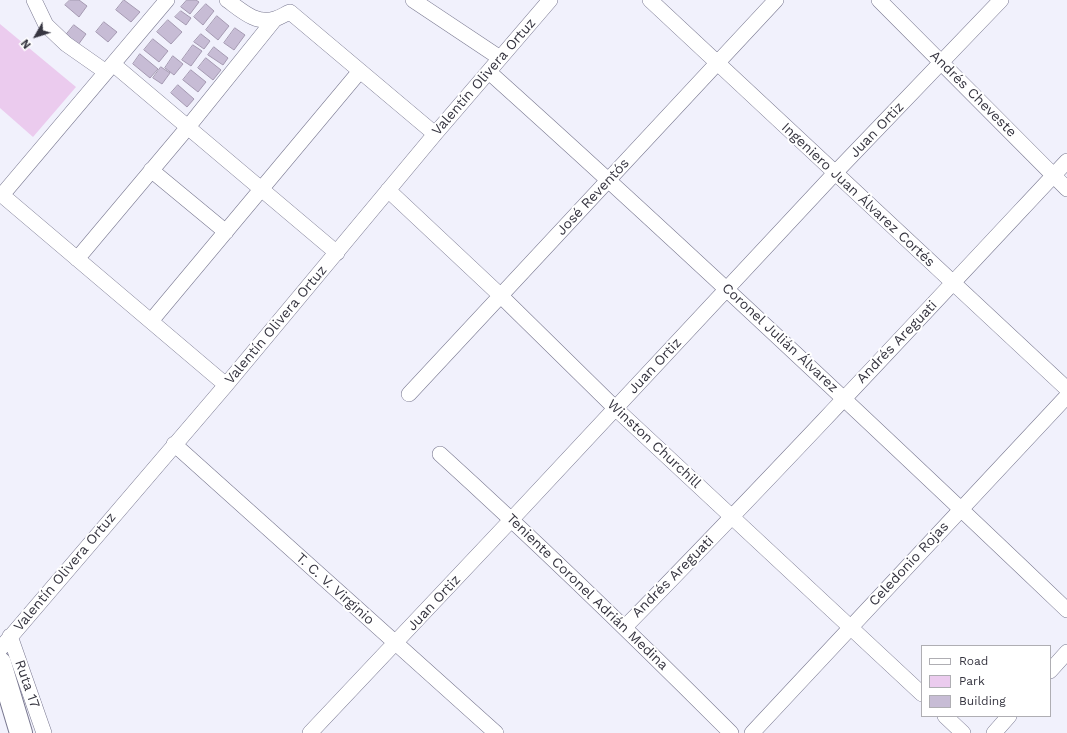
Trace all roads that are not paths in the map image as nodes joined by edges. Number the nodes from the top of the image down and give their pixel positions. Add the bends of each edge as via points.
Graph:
1 (34, 0) edge
2 (227, 0) edge
3 (414, 0) edge
4 (550, 0) edge
5 (650, 0) edge
6 (776, 0) edge
7 (879, 0) edge
8 (1001, 0) edge
9 (165, 1) edge
10 (275, 19) junction
11 (500, 58) junction
12 (718, 63) junction
13 (941, 63) junction
14 (110, 68) junction
15 (360, 71) junction
16 (489, 72) junction
17 (188, 127) junction
18 (435, 134) junction
19 (1067, 161) edge
20 (152, 170) junction
21 (835, 173) junction
22 (1053, 175) junction
23 (609, 180) junction
24 (262, 189) junction
25 (1067, 189) edge
26 (388, 190) junction
27 (226, 232) junction
28 (337, 253) junction
29 (77, 259) junction
30 (953, 284) junction
31 (727, 289) junction
32 (501, 296) junction
33 (151, 322) junction
34 (226, 385) junction
35 (1067, 389) edge
36 (409, 394) dead end
37 (1067, 396) edge
38 (844, 398) junction
39 (615, 408) junction
40 (174, 444) junction
41 (440, 454) dead end
42 (961, 509) junction
43 (732, 518) junction
44 (512, 519) junction
45 (1067, 610) edge
46 (624, 626) junction
47 (851, 627) junction
48 (10, 636) junction
49 (395, 644) junction
50 (0, 649) edge
51 (1067, 652) edge
52 (0, 663) edge
53 (1051, 670) edge
54 (921, 693) edge
55 (946, 717) edge
56 (1008, 717) edge
57 (21, 733) edge
58 (44, 733) edge
59 (310, 733) edge
60 (496, 733) edge
61 (731, 733) edge
62 (752, 733) edge
63 (963, 733) edge
64 (994, 733) edge

1 - 14 street via 46,25 66,44
2 - 10 street via 249,16 262,20
3 - 11 street
4 - 11 street, Valentín Olivera Ortuz
5 - 12 street, Ingeniero Juan Álvarez Cortés
6 - 12 street, José Reventós
7 - 13 street, Andrés Cheveste
8 - 13 street, Juan Ortiz
9 - 14 street
10 - 15 street via 290,12
10 - 17 street
11 - 16 street, Valentín Olivera Ortuz
12 - 21 street, Ingeniero Juan Álvarez Cortés
12 - 23 street, José Reventós
13 - 21 street, Juan Ortiz
13 - 22 street, Andrés Cheveste
14 - 17 street
14 - 29 street via 2,194
15 - 18 street
15 - 24 street
16 - 18 street, Valentín Olivera Ortuz
16 - 23 street, Coronel Julián Álvarez
17 - 20 street
17 - 24 street
18 - 26 street, Valentín Olivera Ortuz
19 - 22 street, Andrés Areguati
20 - 27 street
20 - 29 street
21 - 30 street, Ingeniero Juan Álvarez Cortés
21 - 31 street, Juan Ortiz
22 - 25 street, Andrés Cheveste
22 - 30 street, Andrés Areguati
23 - 31 street, Coronel Julián Álvarez
23 - 32 street, José Reventós
24 - 27 street
24 - 28 street
26 - 28 street, Valentín Olivera Ortuz
26 - 32 street, Winston Churchill
27 - 33 street
28 - 34 street, Valentín Olivera Ortuz
29 - 33 street
30 - 35 street, Ingeniero Juan Álvarez Cortés
30 - 38 street, Andrés Areguati
31 - 38 street, Coronel Julián Álvarez
31 - 39 street, Juan Ortiz
32 - 36 street, José Reventós
32 - 39 street, Winston Churchill
33 - 34 street
34 - 40 street, Valentín Olivera Ortuz
37 - 42 street, Celedonio Rojas
38 - 42 street, Coronel Julián Álvarez
38 - 43 street, Andrés Areguati
39 - 43 street, Winston Churchill
39 - 44 street, Juan Ortiz
40 - 48 street, Valentín Olivera Ortuz
40 - 49 street, T. C. V. Virginio
41 - 44 street, Teniente Coronel Adrián Medina
42 - 45 street, Coronel Julián Álvarez
42 - 47 street, Celedonio Rojas
43 - 46 street, Andrés Areguati
43 - 47 street, Winston Churchill
44 - 46 street, Teniente Coronel Adrián Medina
44 - 49 street, Juan Ortiz
46 - 61 street, Teniente Coronel Adrián Medina
47 - 54 street, Winston Churchill
47 - 62 street, Celedonio Rojas
48 - 50 street, Valentín Olivera Ortuz
48 - 58 street, Ruta 17
49 - 59 street, Juan Ortiz
49 - 60 street, T. C. V. Virginio
51 - 53 street
52 - 57 highway, Ruta 17
55 - 63 street
56 - 64 street

